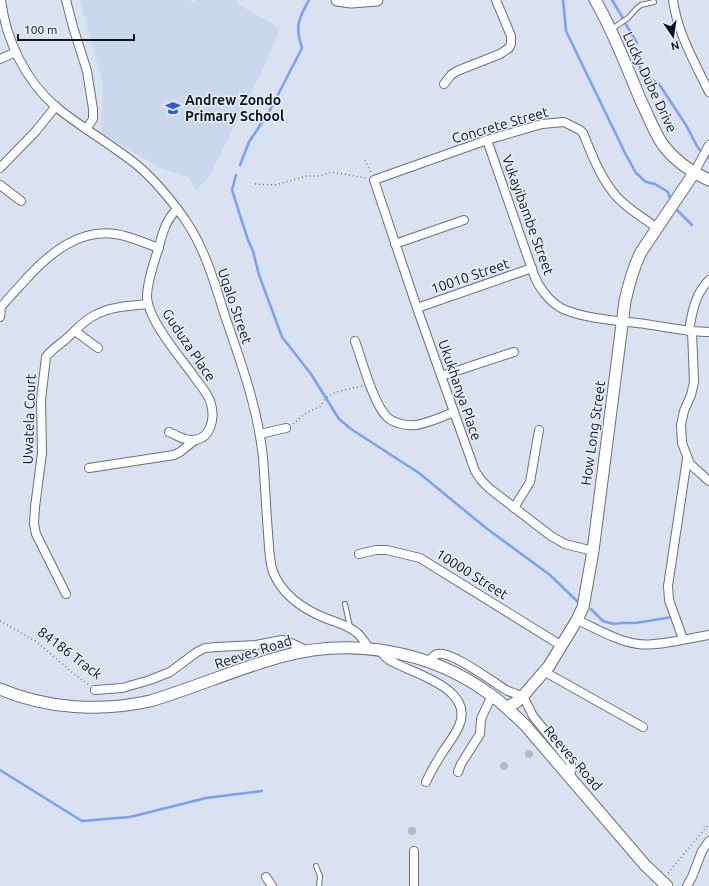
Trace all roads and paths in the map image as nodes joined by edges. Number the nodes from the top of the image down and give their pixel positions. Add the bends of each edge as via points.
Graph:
1 (1, 0) edge
2 (66, 0) edge
3 (336, 0) edge
4 (377, 0) edge
5 (496, 0) edge
6 (595, 0) edge
7 (672, 0) edge
8 (654, 2) dead end
9 (610, 30) junction
10 (16, 52) junction
11 (0, 59) edge
12 (444, 84) dead end
13 (709, 92) edge
14 (56, 106) junction
15 (86, 129) junction
16 (487, 140) junction
17 (709, 145) edge
18 (365, 160) dead end
19 (0, 168) edge
20 (694, 173) junction
21 (374, 180) junction
22 (709, 180) edge
23 (255, 184) dead end
24 (0, 185) edge
25 (21, 200) dead end
26 (177, 209) junction
27 (464, 220) dead end
28 (657, 228) junction
29 (395, 244) junction
30 (159, 248) junction
31 (532, 268) junction
32 (709, 280) edge
33 (148, 304) junction
34 (417, 308) junction
35 (0, 317) edge
36 (623, 322) junction
37 (75, 331) junction
38 (690, 331) junction
39 (709, 332) edge
40 (355, 340) dead end
41 (98, 348) dead end
42 (514, 352) dead end
43 (441, 376) junction
44 (371, 384) junction
45 (454, 412) junction
46 (286, 428) joint
47 (539, 430) dead end
48 (169, 432) dead end
49 (260, 434) junction
50 (195, 440) junction
51 (687, 459) junction
52 (89, 468) dead end
53 (709, 481) edge
54 (514, 508) junction
55 (593, 551) junction
56 (359, 554) dead end
57 (66, 594) dead end
58 (345, 604) dead end
59 (578, 620) junction
60 (0, 621) edge
61 (350, 628) junction
62 (709, 635) edge
63 (683, 639) junction
64 (562, 646) junction
65 (374, 649) junction
66 (308, 651) junction
67 (429, 662) junction
68 (545, 672) junction
69 (0, 689) edge
70 (95, 690) joint
71 (492, 695) junction
72 (523, 696) junction
73 (506, 707) junction
74 (643, 728) dead end
75 (458, 772) dead end
76 (570, 777) junction
77 (426, 782) dead end
78 (709, 824) edge
79 (709, 841) edge
80 (414, 851) dead end
81 (316, 866) dead end
82 (266, 877) dead end
83 (662, 884) edge
84 (272, 886) edge
85 (319, 886) edge
86 (414, 886) edge
87 (687, 886) edge

1 - 10 street, Uqalo Street via 5,23
2 - 15 street via 87,71 93,109 93,119
3 - 4 street
5 - 12 street via 511,36 509,48 457,71
6 - 9 street, Lucky Dube Drive
7 - 13 street via 685,39
8 - 9 lane via 641,5
9 - 20 street, Lucky Dube Drive via 651,123 663,144 680,163
10 - 11 street
10 - 14 street, Uqalo Street via 29,75
14 - 15 street, Uqalo Street
14 - 19 street
15 - 26 street, Uqalo Street via 139,167
16 - 21 street, Concrete Street
16 - 28 street, Concrete Street via 549,123 564,122 580,130 611,190 623,203
16 - 31 street, Vukayibambe Street
17 - 20 street
18 - 21 path
20 - 22 street, Lucky Dube Drive
20 - 28 street, How Long Street
21 - 23 path via 332,172 275,185
21 - 29 street, Ukukhanya Place
24 - 25 street
26 - 30 street, Guduza Place via 166,222
26 - 49 street, Uqalo Street via 190,228 211,274 250,389
27 - 29 street
28 - 36 street, How Long Street via 631,273
29 - 34 street, Ukukhanya Place
30 - 33 street, Guduza Place via 149,281
30 - 35 street via 111,234 90,236 70,242 50,255 33,272 1,307
31 - 34 street, 10010 Street
31 - 36 street, Vukayibambe Street via 538,284 560,307 575,313
32 - 38 street via 696,298
33 - 37 street, Uwatela Court via 107,309 90,318
33 - 50 street, Guduza Place via 153,319 211,402 211,428 202,438
34 - 43 street, Ukukhanya Place
36 - 38 street, Vukayibambe Street
36 - 55 street, How Long Street
37 - 41 street
37 - 57 street, Uwatela Court via 46,357 41,400 42,453 34,507 36,534
38 - 39 street, Vukayibambe Street
38 - 51 street via 693,388 681,425 682,443
40 - 44 street
42 - 43 street
43 - 45 street, Ukukhanya Place
44 - 45 street via 386,416 397,423 417,425
44 - 46 path via 330,394 321,406 306,413
45 - 54 street, Ukukhanya Place via 478,476
46 - 49 street
47 - 54 street via 530,482
48 - 50 street via 183,439
49 - 61 street, Uqalo Street via 272,570 283,589 296,602 318,615
50 - 52 street via 174,455
51 - 53 street via 695,470
51 - 63 street via 668,586 669,600
54 - 55 street, Ukukhanya Place via 557,540
55 - 59 street, How Long Street via 584,602
56 - 64 street, 10000 Street via 387,550 420,558
58 - 61 lane
59 - 63 street via 639,644
59 - 64 street, How Long Street
60 - 70 path, 84186 Track via 37,642
61 - 65 street, Uqalo Street
62 - 63 street
64 - 68 street, How Long Street
65 - 66 street, Reeves Road via 335,648
65 - 67 street, Reeves Road
65 - 77 street, Uqalo Street via 391,661 434,681 454,696 460,706 459,726
66 - 69 street, Reeves Road via 280,657 164,697 129,705 92,708 65,706 25,698
66 - 70 street, 84186 Track via 282,640 256,646 210,647 199,651 170,672 150,680 122,688
67 - 71 street, Reeves Road via 469,680
67 - 72 street via 435,655 445,654 477,670 508,691
68 - 72 street, How Long Street
68 - 74 street
71 - 73 street, Reeves Road
71 - 75 street via 481,719 480,734
72 - 73 street, How Long Street
72 - 76 street via 532,716 570,762
73 - 76 street, Reeves Road
76 - 83 street, Reeves Road
78 - 83 path
79 - 87 street
80 - 86 street
81 - 85 lane via 320,876
82 - 84 street

